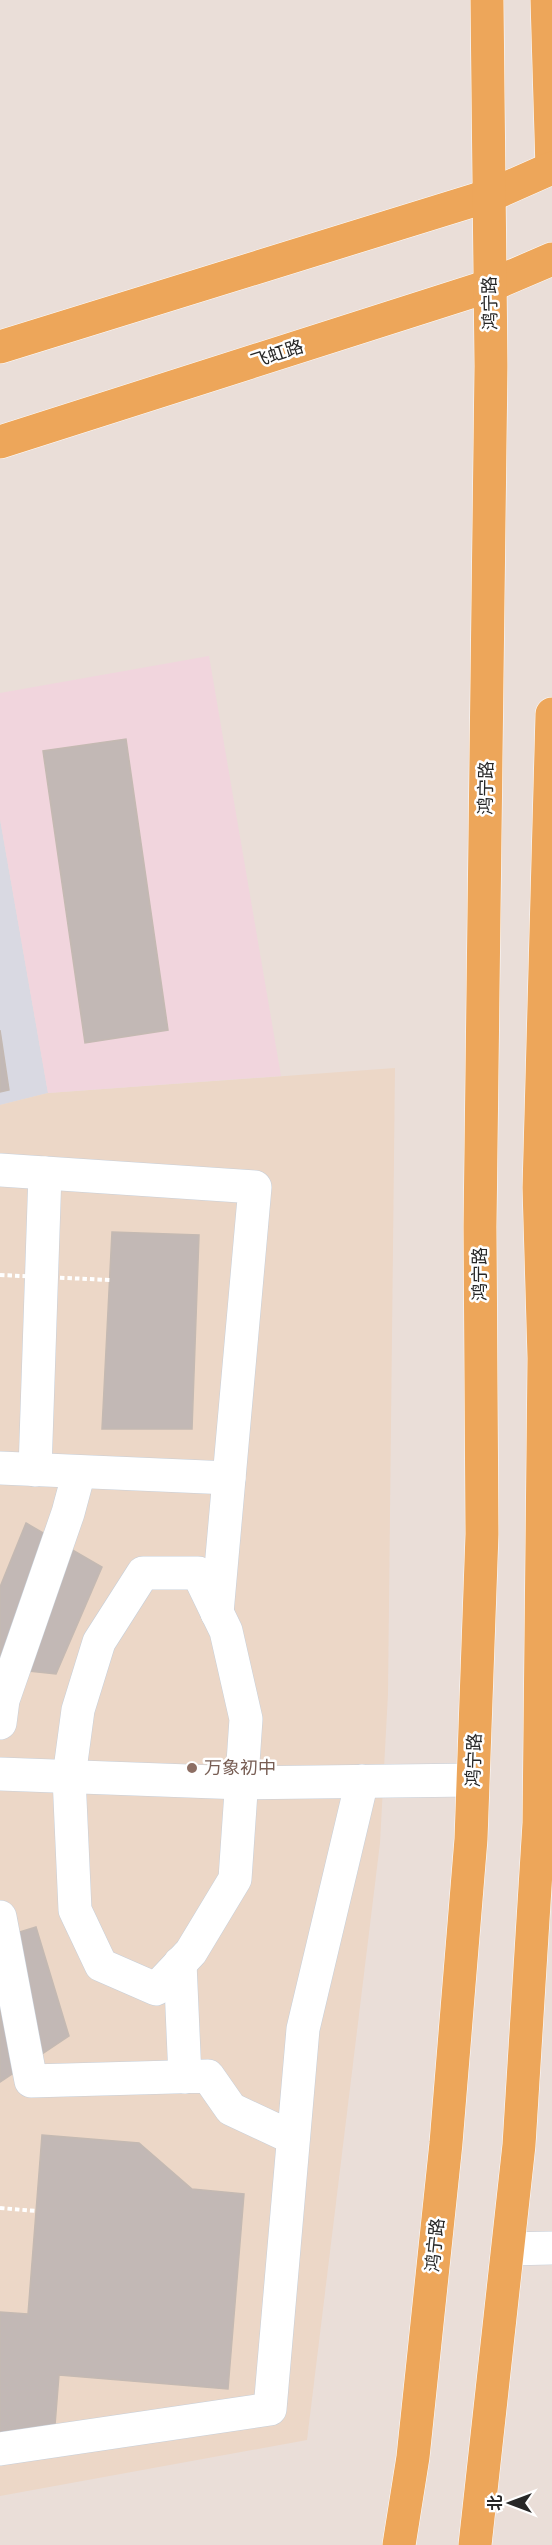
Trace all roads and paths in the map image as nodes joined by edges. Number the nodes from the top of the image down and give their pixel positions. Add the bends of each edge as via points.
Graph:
1 (487, 0) edge
2 (547, 0) edge
3 (552, 168) edge
4 (491, 195) junction
5 (552, 259) edge
6 (489, 286) junction
7 (0, 347) edge
8 (0, 442) edge
9 (552, 717) edge
10 (0, 1170) edge
11 (45, 1173) junction
12 (0, 1275) edge
13 (110, 1280) dead end
14 (548, 1358) edge
15 (0, 1468) edge
16 (35, 1470) junction
17 (79, 1472) junction
18 (229, 1478) junction
19 (217, 1612) junction
20 (0, 1723) edge
21 (0, 1774) edge
22 (69, 1777) junction
23 (473, 1780) junction
24 (362, 1781) junction
25 (242, 1783) junction
26 (0, 1917) edge
27 (180, 1963) junction
28 (185, 2077) junction
29 (293, 2138) junction
30 (0, 2208) edge
31 (36, 2211) dead end
32 (552, 2248) edge
33 (508, 2249) junction
34 (0, 2449) edge
35 (399, 2545) edge
36 (475, 2545) edge

1 - 4 main road, 鸿宁路
2 - 3 main road
3 - 4 main road
4 - 6 main road, 鸿宁路
4 - 7 main road
5 - 6 main road, 飞虹路
6 - 8 main road, 飞虹路
6 - 23 main road, 鸿宁路 via 480,1227 482,1534
9 - 14 main road via 539,1188
10 - 11 street
11 - 16 street
11 - 18 street via 255,1187
12 - 13 path, bridge
14 - 33 main road via 539,1823 519,2145
15 - 16 street
16 - 17 street
17 - 18 street
17 - 20 street via 3,1700
18 - 19 street
19 - 22 street via 198,1573 143,1573 99,1642 78,1710
19 - 25 street via 226,1631 246,1719
21 - 22 street
22 - 25 street
22 - 27 street via 75,1910 101,1965 156,1989
23 - 24 street
23 - 35 main road, 鸿宁路 via 447,2132 413,2457
24 - 25 street
24 - 29 street via 303,2029
25 - 27 street via 235,1879 191,1952
26 - 28 street via 31,2081
27 - 28 street
28 - 29 street via 208,2076 231,2109
29 - 34 street via 270,2409
30 - 31 path
32 - 33 street
33 - 36 main road

